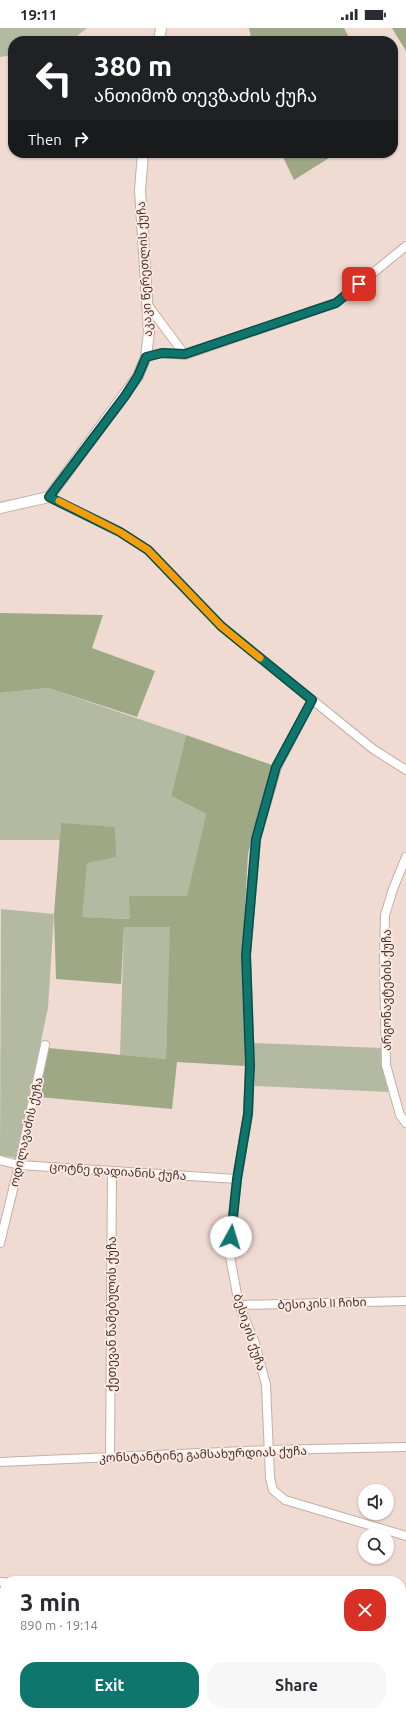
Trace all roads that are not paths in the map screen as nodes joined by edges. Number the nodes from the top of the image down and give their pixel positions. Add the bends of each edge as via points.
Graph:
1 (143, 158) edge
2 (406, 246) edge
3 (147, 304) junction
4 (185, 354) junction
5 (146, 357) junction
6 (49, 497) junction
7 (0, 508) edge
8 (312, 700) junction
9 (406, 770) edge
10 (406, 857) edge
11 (45, 1045) dead end
12 (406, 1123) edge
13 (0, 1160) edge
14 (20, 1165) junction
15 (112, 1171) junction
16 (237, 1179) junction
17 (0, 1243) edge
18 (406, 1301) edge
19 (239, 1305) junction
20 (406, 1447) edge
21 (270, 1450) junction
22 (110, 1458) junction
23 (0, 1462) edge
24 (406, 1536) edge

1 - 3 street, აკაკი წერეთლის ქუჩა via 140,190
2 - 4 street via 336,303
3 - 4 street
3 - 5 street, აკაკი წერეთლის ქუჩა via 149,332
4 - 5 street via 162,353
5 - 6 street, აკაკი წერეთლის ქუჩა via 125,396
6 - 7 street
6 - 8 street via 120,532 148,550 221,626
8 - 9 street via 373,749
8 - 16 street, ბესიკის ქუჩა via 276,767 256,839 246,955 250,1065 248,1114
10 - 12 street, არგონავტების ქუჩა via 386,915 384,958 386,1065 400,1115
11 - 14 street, ოდილავაძის ქუჩა
13 - 14 street, ცოტნე დადიანის ქუჩა
14 - 15 street, ცოტნე დადიანის ქუჩა
14 - 17 street, ოდილავაძის ქუჩა
15 - 16 street, ცოტნე დადიანის ქუჩა
15 - 22 street, ქეთევან წამებულის ქუჩა
16 - 19 street, ბესიკის ქუჩა via 230,1251
18 - 19 street, ბესიკის II ჩიხი
19 - 21 street, ბესიკის ქუჩა via 255,1343 266,1385
20 - 21 street, კონსტანტინე გამსახურდიას ქუჩა
21 - 22 street, კონსტანტინე გამსახურდიას ქუჩა
21 - 24 street, ბესიკის ქუჩა via 270,1478 273,1490 285,1500
22 - 23 street, კონსტანტინე გამსახურდიას ქუჩა

